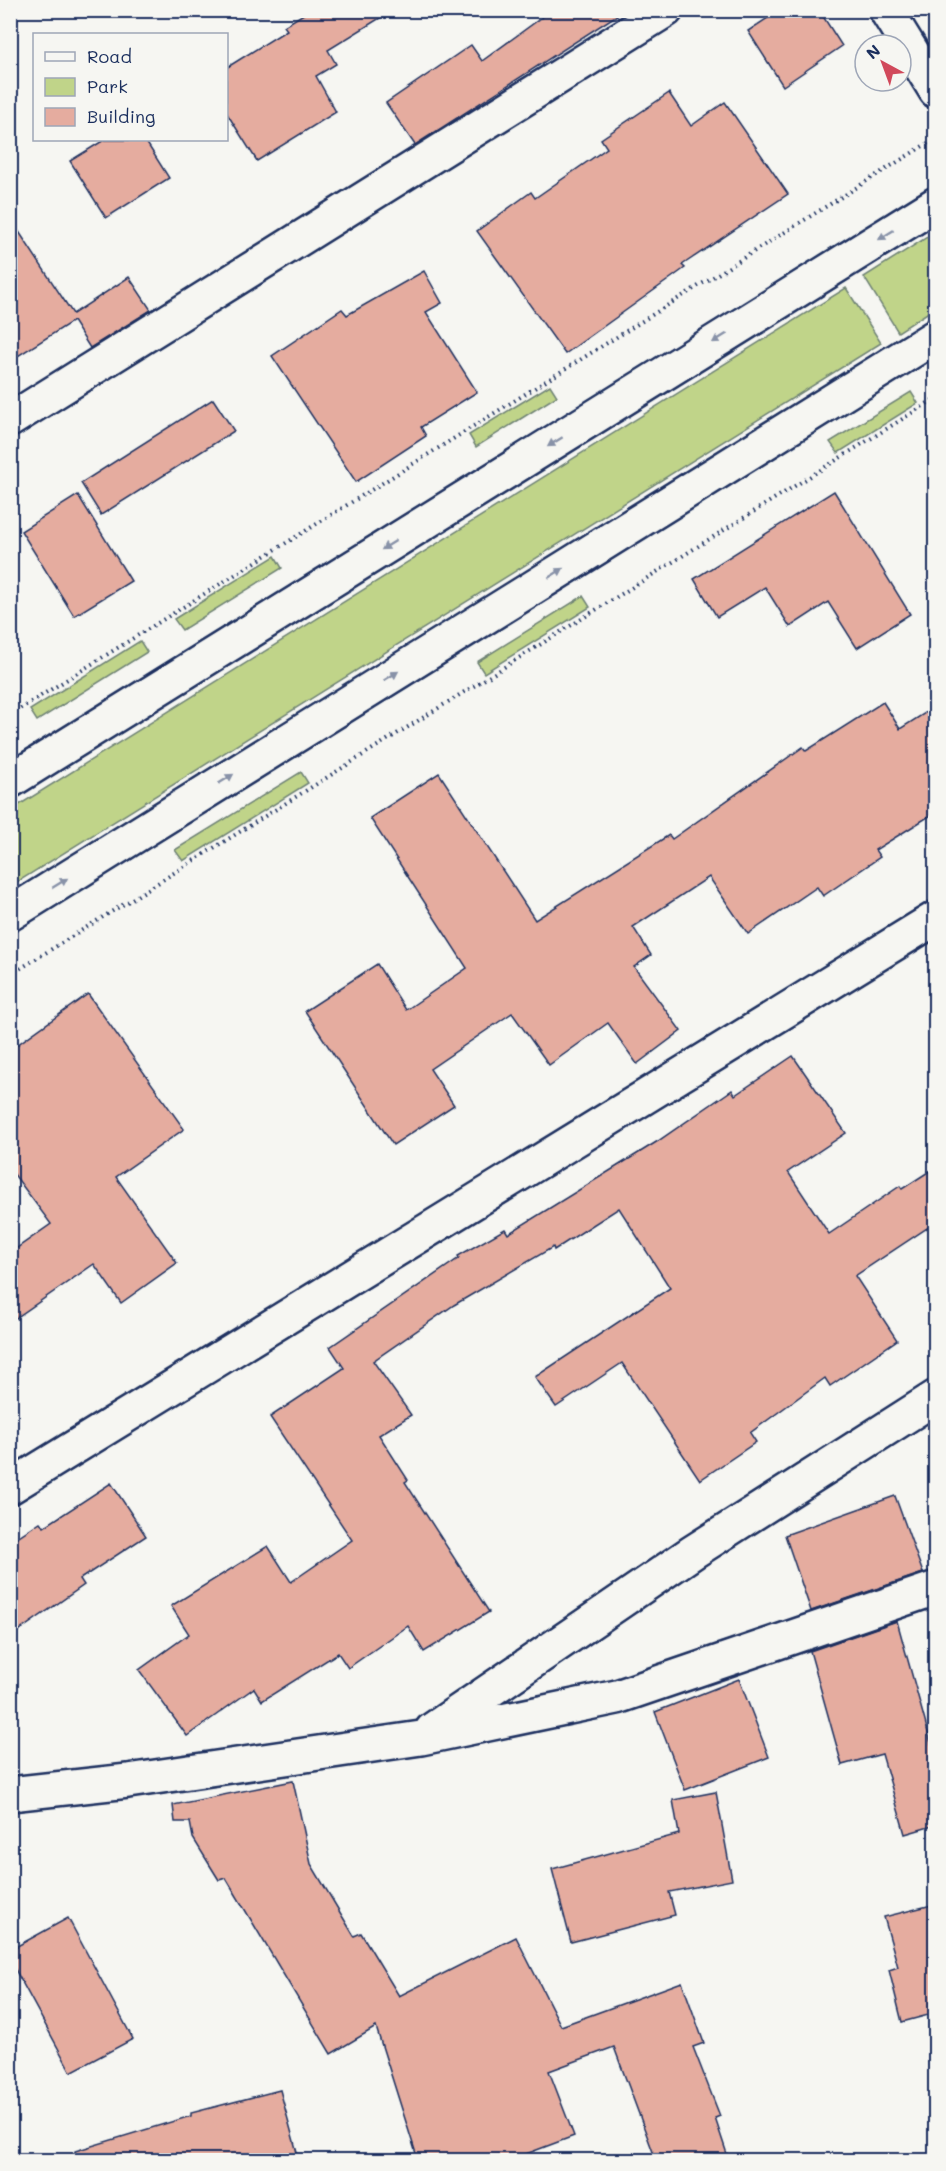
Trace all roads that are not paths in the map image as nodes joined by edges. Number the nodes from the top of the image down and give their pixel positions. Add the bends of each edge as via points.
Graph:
1 (666, 10) edge
2 (885, 10) edge
3 (936, 91) edge
4 (936, 204) edge
5 (936, 336) edge
6 (10, 420) edge
7 (10, 781) edge
8 (10, 914) edge
9 (936, 918) edge
10 (936, 1397) edge
11 (10, 1487) edge
12 (936, 1588) edge
13 (421, 1738) junction
14 (10, 1794) edge

1 - 6 street
2 - 3 street
4 -> 7 street
8 -> 5 street
9 - 11 street
10 - 13 street via 693,1552
12 - 13 street via 617,1697
13 - 14 street

